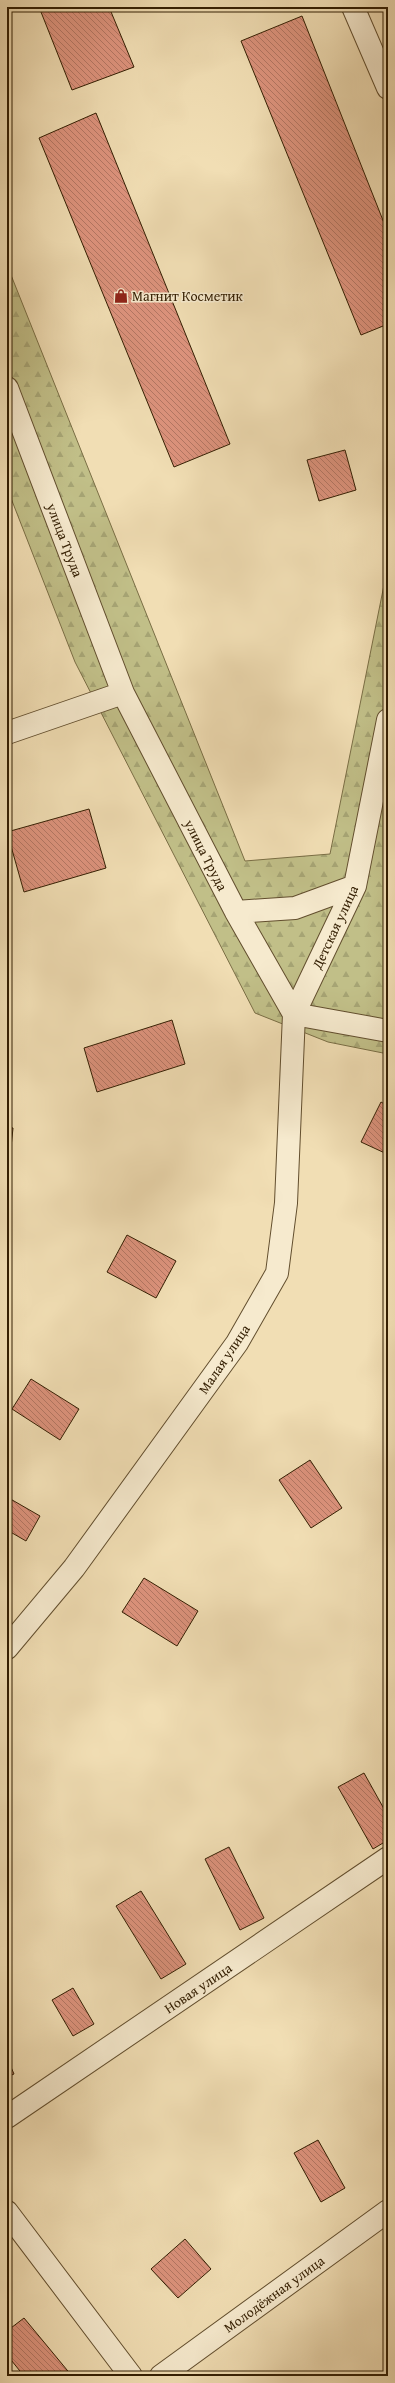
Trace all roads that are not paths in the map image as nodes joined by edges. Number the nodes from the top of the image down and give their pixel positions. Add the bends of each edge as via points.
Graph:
1 (353, 7) edge
2 (388, 88) edge
3 (7, 388) edge
4 (123, 693) junction
5 (388, 720) edge
6 (7, 733) edge
7 (355, 886) junction
8 (236, 912) junction
9 (294, 1014) junction
10 (388, 1031) edge
11 (7, 1648) edge
12 (388, 1858) edge
13 (7, 2117) edge
14 (388, 2211) edge
15 (7, 2212) edge
16 (131, 2376) edge
17 (161, 2376) edge

1 - 2 street
3 - 4 street, улица Труда
4 - 6 street
4 - 8 street, улица Труда
5 - 7 street, Детская улица
7 - 8 street via 295,908
7 - 9 street, Детская улица
8 - 9 street, улица Труда
9 - 10 street
9 - 11 street, Малая улица via 286,1203 277,1273 232,1350 74,1568
12 - 13 street, Новая улица
14 - 17 street, Молодёжная улица
15 - 16 street

